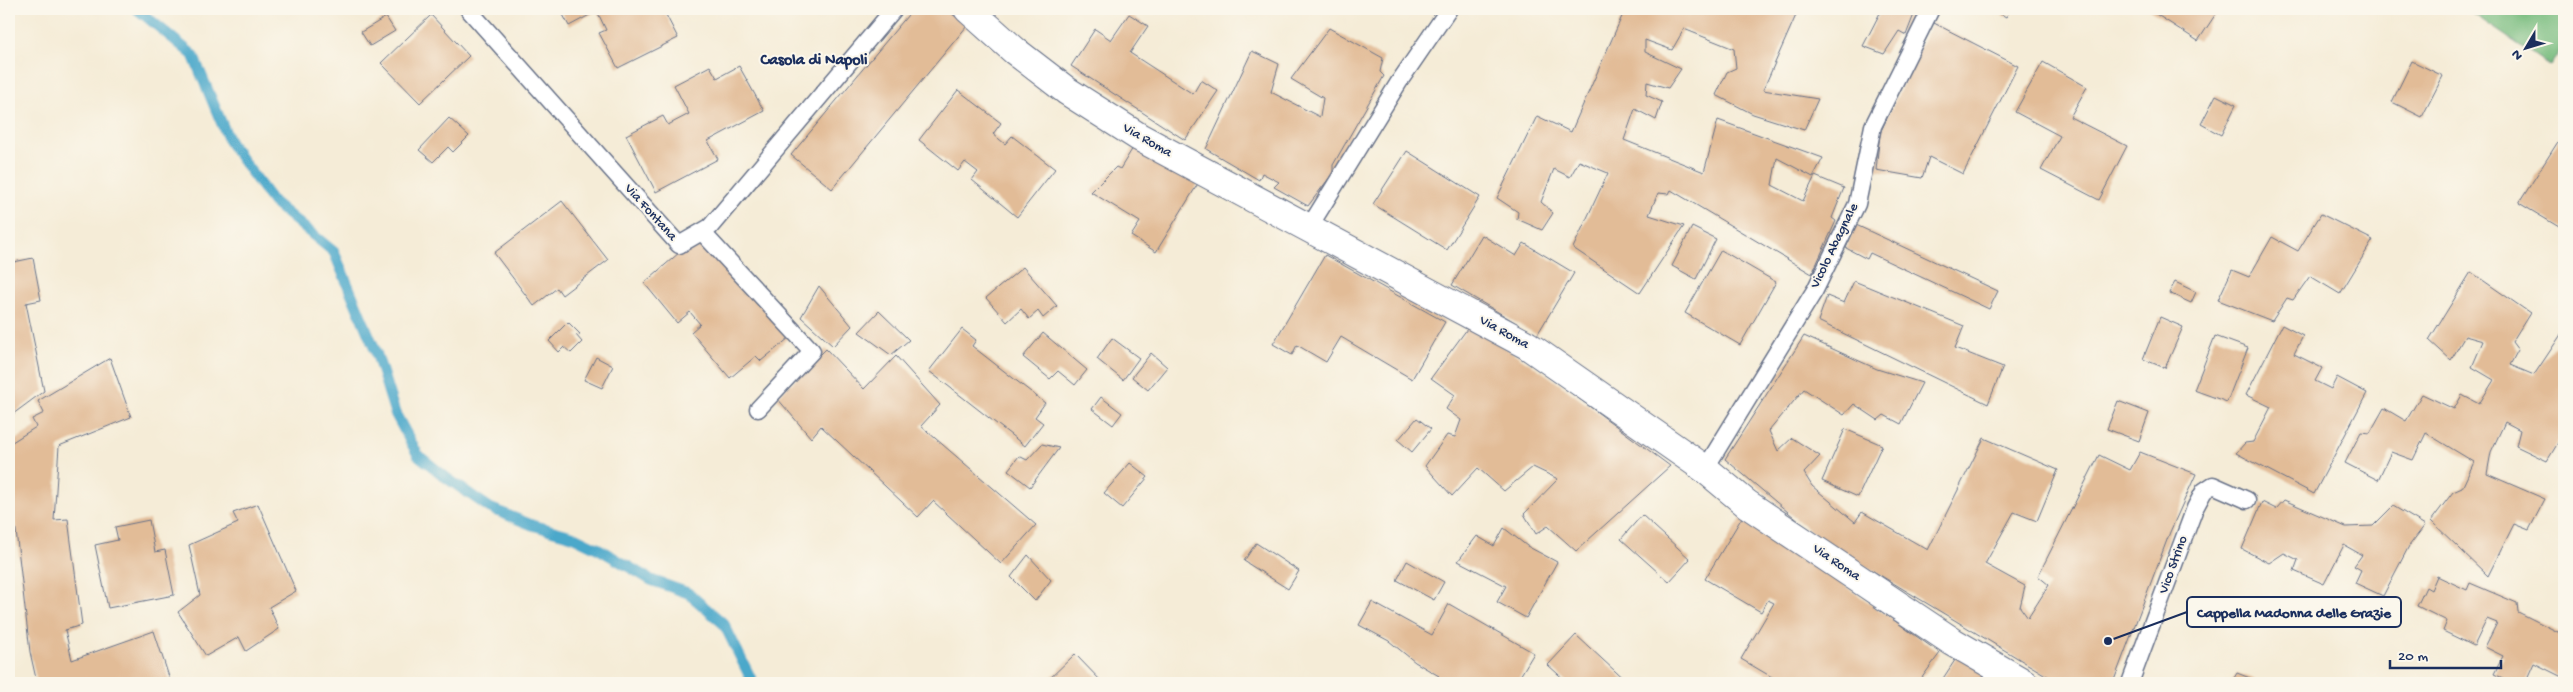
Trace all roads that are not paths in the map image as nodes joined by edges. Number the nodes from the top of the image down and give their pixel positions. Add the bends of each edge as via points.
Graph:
1 (468, 9) edge
2 (894, 9) edge
3 (968, 9) edge
4 (1449, 9) edge
5 (1931, 9) edge
6 (1308, 229) junction
7 (702, 232) junction
8 (758, 409) dead end
9 (1705, 469) junction
10 (2247, 500) dead end
11 (2024, 683) edge
12 (2130, 683) edge

1 - 7 lane, Via Fontana via 679,245
2 - 7 lane, Via Fontana via 710,227
3 - 6 street, Via Roma via 1015,51 1068,91 1139,138
4 - 6 lane via 1399,82
5 - 9 lane, Vicolo Abagnale via 1873,126 1857,204 1815,290
6 - 9 street, Via Roma via 1527,345
7 - 8 lane via 812,351
9 - 11 street, Via Roma via 1747,504 1954,642
10 - 12 lane, Vico Strino via 2213,485 2204,492 2195,508

